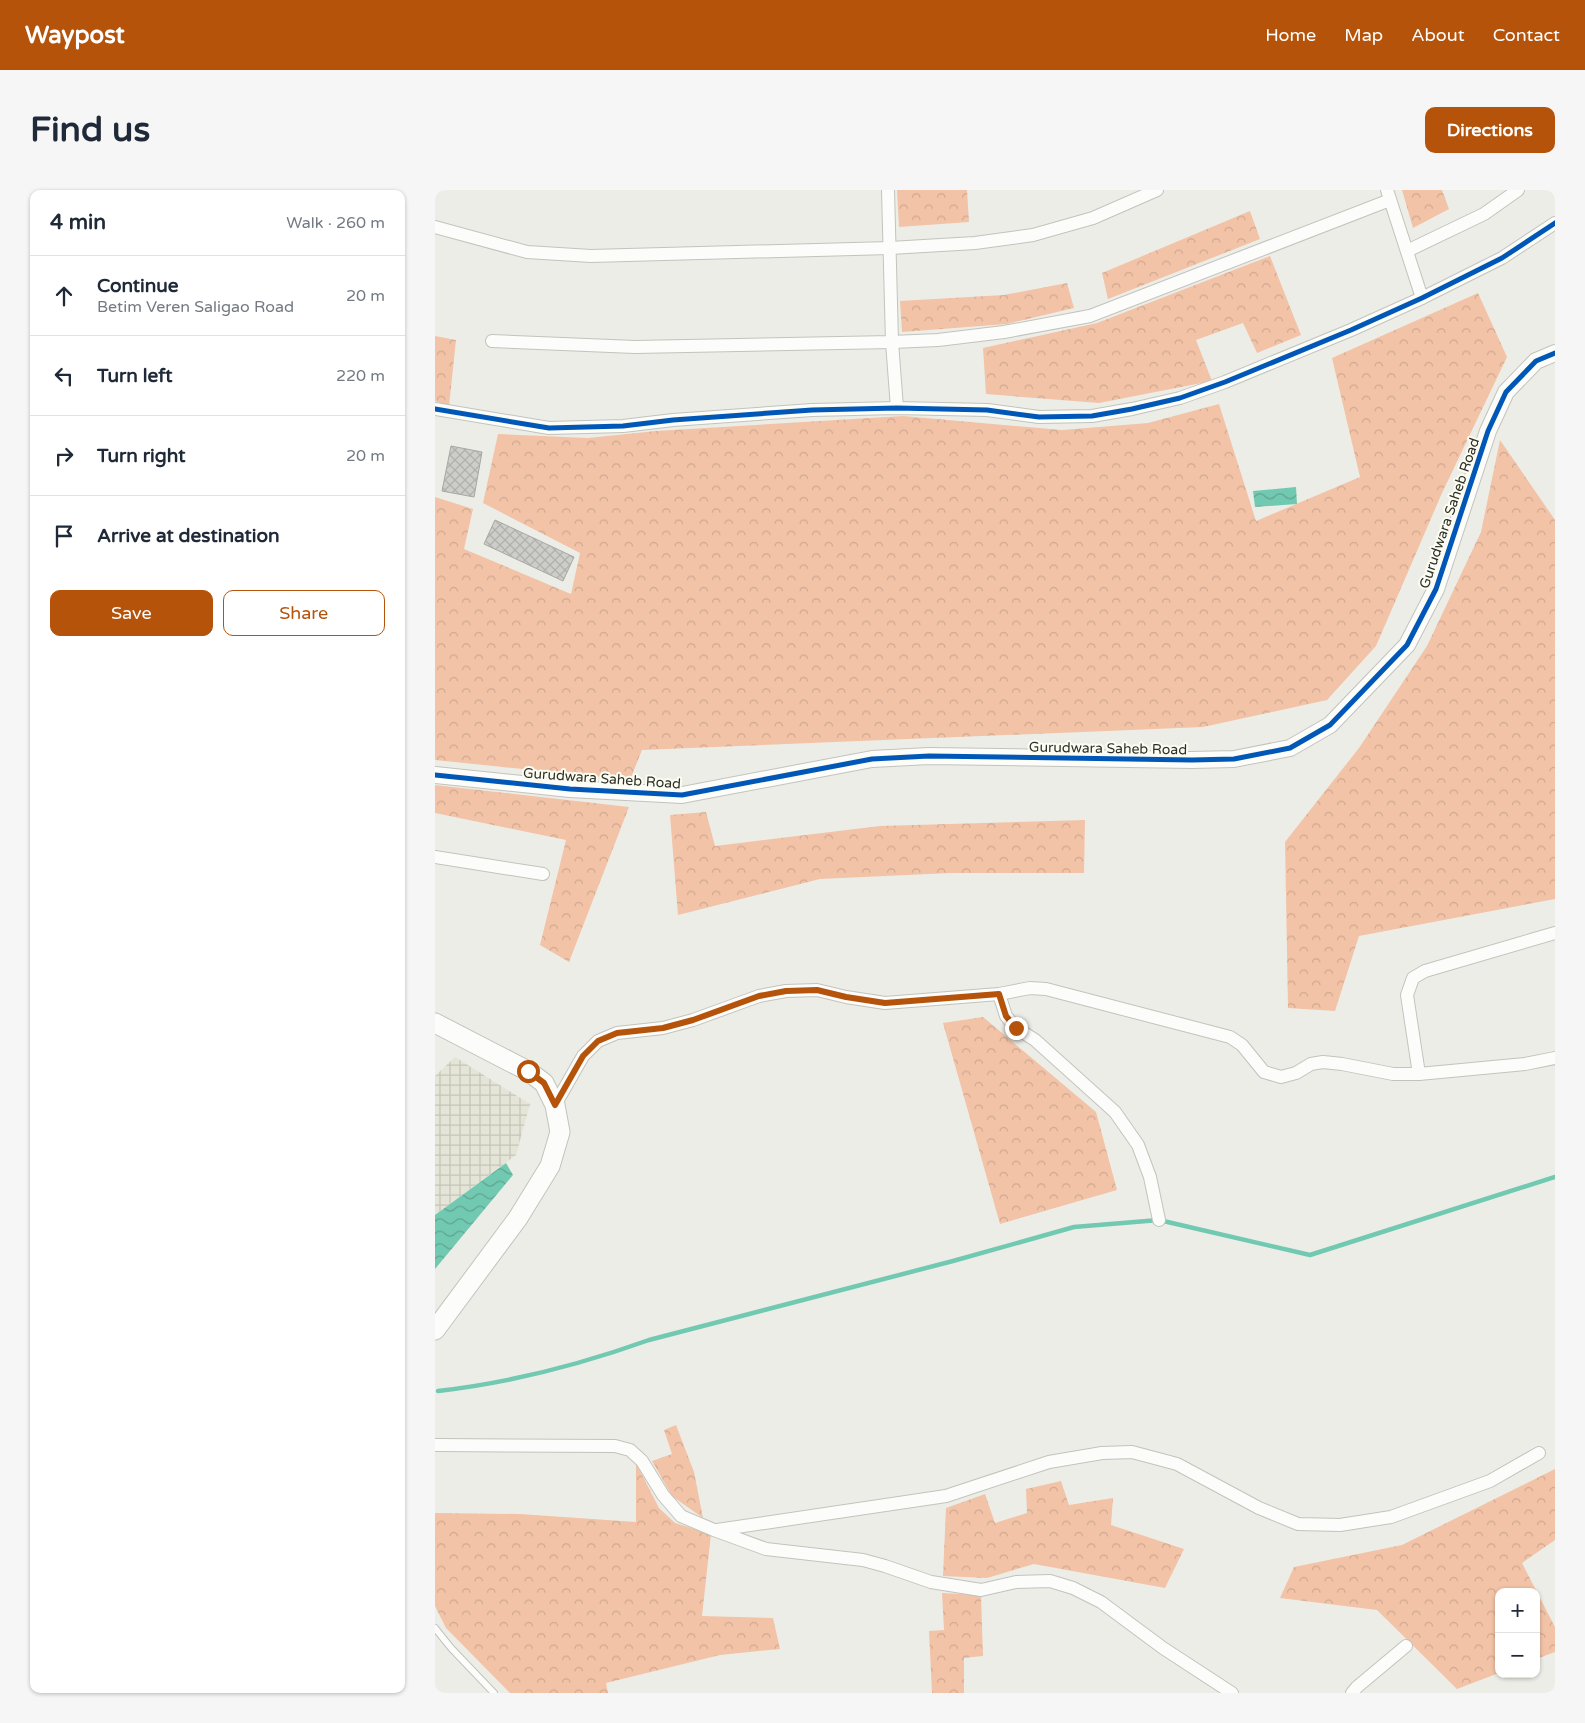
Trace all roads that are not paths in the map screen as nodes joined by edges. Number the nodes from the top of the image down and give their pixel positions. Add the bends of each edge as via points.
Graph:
1 (888, 190) edge
2 (1157, 190) edge
3 (1518, 190) edge
4 (1389, 195) edge
5 (1555, 223) edge
6 (435, 226) edge
7 (890, 248) junction
8 (1407, 252) junction
9 (1422, 298) junction
10 (492, 341) dead end
11 (892, 342) junction
12 (1555, 353) edge
13 (897, 408) junction
14 (435, 409) edge
15 (435, 775) edge
16 (435, 857) edge
17 (543, 874) dead end
18 (1555, 933) edge
19 (999, 994) junction
20 (435, 1023) edge
21 (1555, 1058) edge
22 (1419, 1074) junction
23 (555, 1105) junction
24 (1159, 1220) dead end
25 (435, 1330) edge
26 (435, 1445) edge
27 (1539, 1453) dead end
28 (714, 1530) junction
29 (435, 1628) edge
30 (1406, 1646) dead end
31 (494, 1693) edge
32 (1232, 1693) edge
33 (1353, 1693) edge

1 - 7 street
2 - 7 street via 1093,218 1033,235 975,243
3 - 8 street via 1484,214
4 - 8 street
4 - 11 street via 1090,316 1004,332
5 - 9 street via 1502,258
6 - 7 street via 527,252 591,256
7 - 11 street
8 - 9 street
9 - 13 street via 1225,382 1180,398 1132,409 1091,416 1039,417 987,410
10 - 11 street via 635,347
11 - 13 street
12 - 15 street, Gurudwara Saheb Road via 1536,361 1506,392 1488,431 1436,588 1407,645 1330,725 1290,748 1234,759 929,756 872,759 682,795 570,789
13 - 14 street via 812,410 623,426 549,428
16 - 17 street
18 - 22 street via 1425,971 1413,978 1407,995
19 - 22 street via 1030,988 1046,989 1230,1037 1243,1045 1264,1072 1281,1077 1323,1062 1393,1074
19 - 23 street via 885,1003 817,990 759,996 693,1020 663,1028 617,1033 598,1041 583,1056
19 - 24 street via 1006,1016 1016,1028 1035,1040 1115,1112 1138,1145 1151,1177
20 - 23 main road via 528,1071 544,1083
21 - 22 street
23 - 25 main road via 560,1132 549,1166 519,1218
26 - 28 street via 615,1446 630,1450 642,1461 663,1495 681,1516
27 - 28 street via 1490,1481 1391,1517 1340,1525 1298,1524 1259,1508 1177,1464 1132,1452 1109,1452 1049,1462 946,1496
28 - 32 street via 766,1549 863,1560 931,1582 981,1590 1016,1582 1050,1581 1073,1588 1101,1602
29 - 31 lane
30 - 33 street

